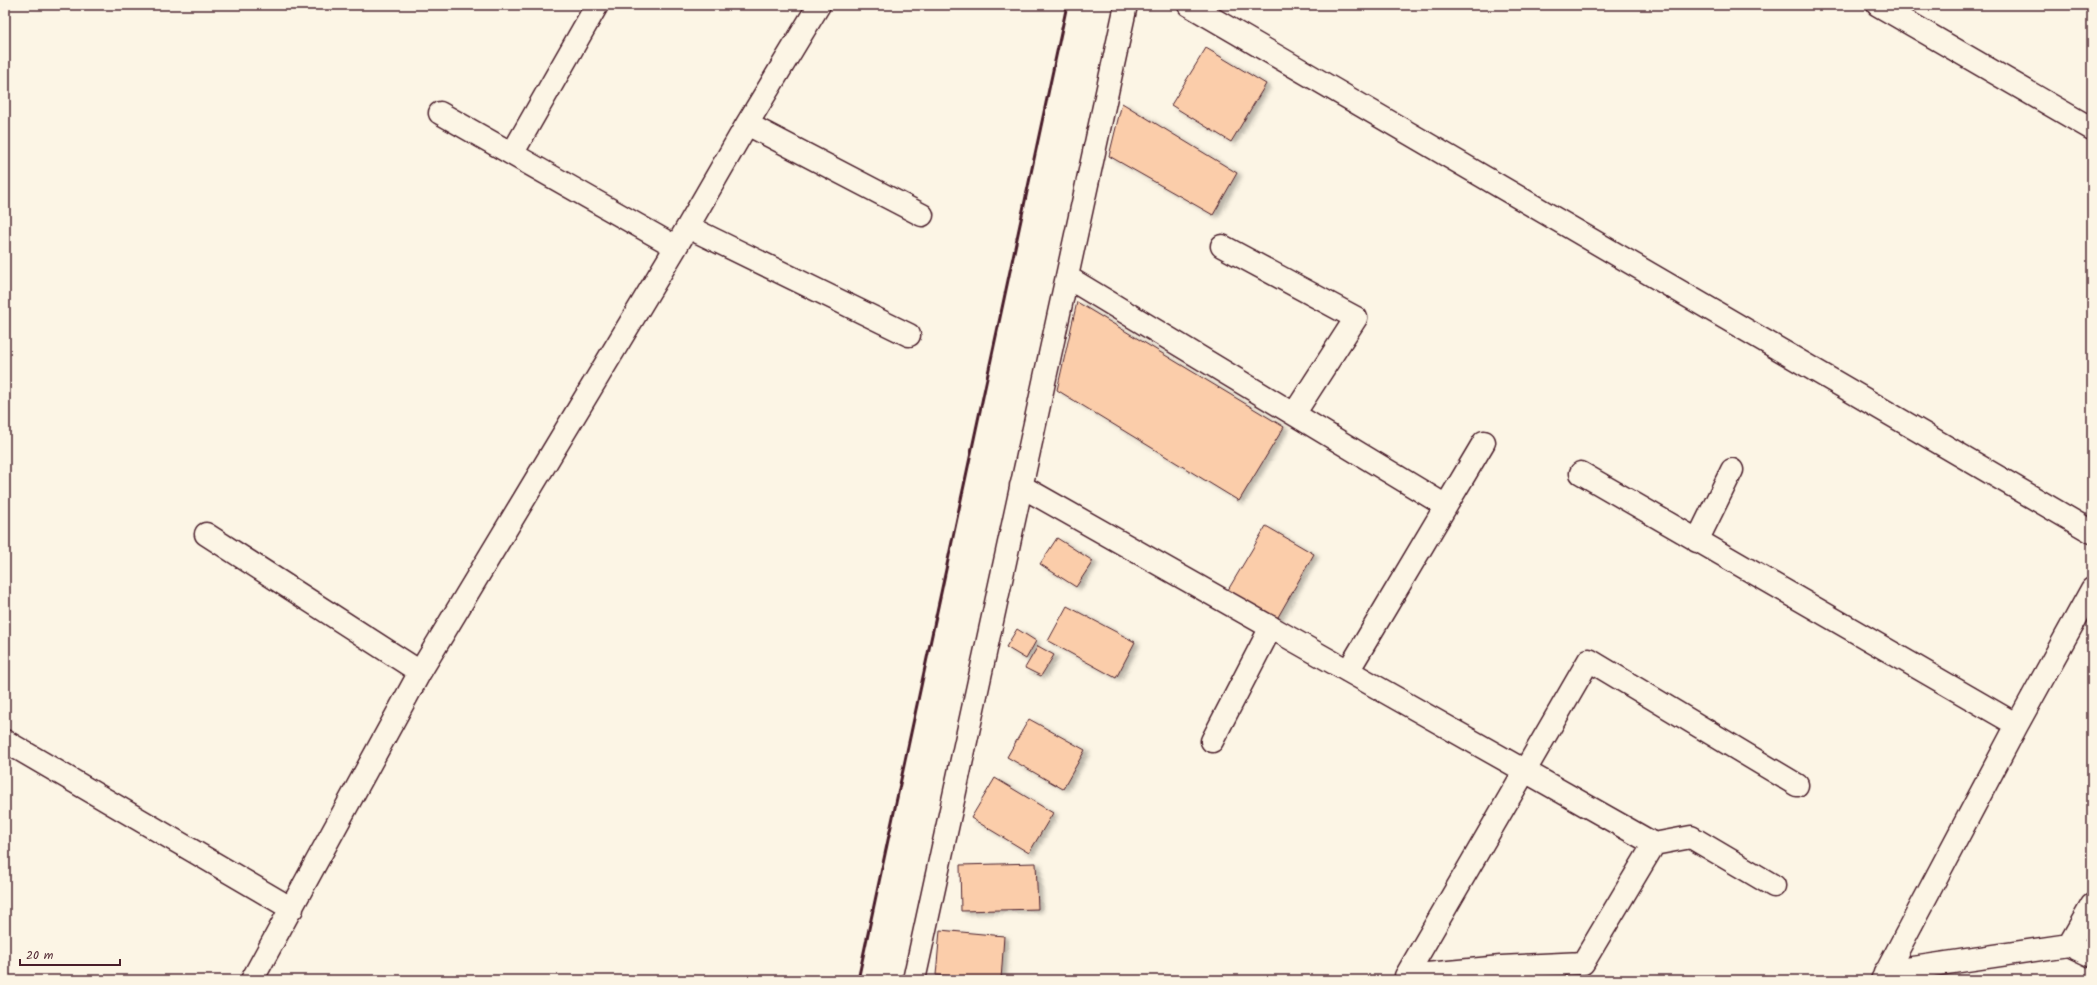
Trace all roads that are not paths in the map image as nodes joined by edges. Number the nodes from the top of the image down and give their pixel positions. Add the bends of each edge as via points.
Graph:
1 (597, 5) edge
2 (819, 5) edge
3 (1126, 5) edge
4 (1189, 5) edge
5 (1878, 5) edge
6 (440, 113) dead end
7 (747, 124) junction
8 (2092, 129) edge
9 (512, 154) junction
10 (922, 216) dead end
11 (688, 227) junction
12 (1222, 246) dead end
13 (676, 247) junction
14 (1067, 277) junction
15 (909, 335) dead end
16 (1294, 414) junction
17 (1484, 442) dead end
18 (1732, 470) dead end
19 (1581, 473) dead end
20 (1021, 486) junction
21 (1446, 506) junction
22 (2092, 532) edge
23 (206, 534) dead end
24 (1697, 541) junction
25 (2092, 589) edge
26 (1271, 627) junction
27 (1348, 671) junction
28 (420, 672) junction
29 (2017, 725) junction
30 (1212, 740) dead end
31 (5, 741) edge
32 (1524, 770) junction
33 (1797, 785) dead end
34 (1654, 844) junction
35 (1774, 886) dead end
36 (2092, 905) edge
37 (292, 909) junction
38 (2069, 945) junction
39 (2092, 956) edge
40 (1499, 974) edge
41 (1883, 976) edge
42 (252, 980) edge
43 (914, 980) edge

1 - 9 street
2 - 7 street
3 - 14 street
4 - 22 street
5 - 8 street
6 - 9 street
7 - 10 street
7 - 11 street
9 - 13 street
11 - 13 street
11 - 15 street
12 - 16 street via 1356,318
13 - 28 street
14 - 16 street
14 - 20 street
16 - 21 street
17 - 21 street
18 - 24 street
19 - 24 street
20 - 26 street
20 - 43 street
21 - 27 street
23 - 28 street
24 - 29 street
25 - 29 street
26 - 27 street
26 - 30 street
27 - 32 street
28 - 37 street
29 - 41 street
31 - 37 street
32 - 33 street via 1589,660
32 - 34 street
32 - 40 street via 1406,976
34 - 35 street via 1691,837
34 - 40 street via 1583,963
36 - 38 street
37 - 42 street
38 - 39 street
38 - 41 street

